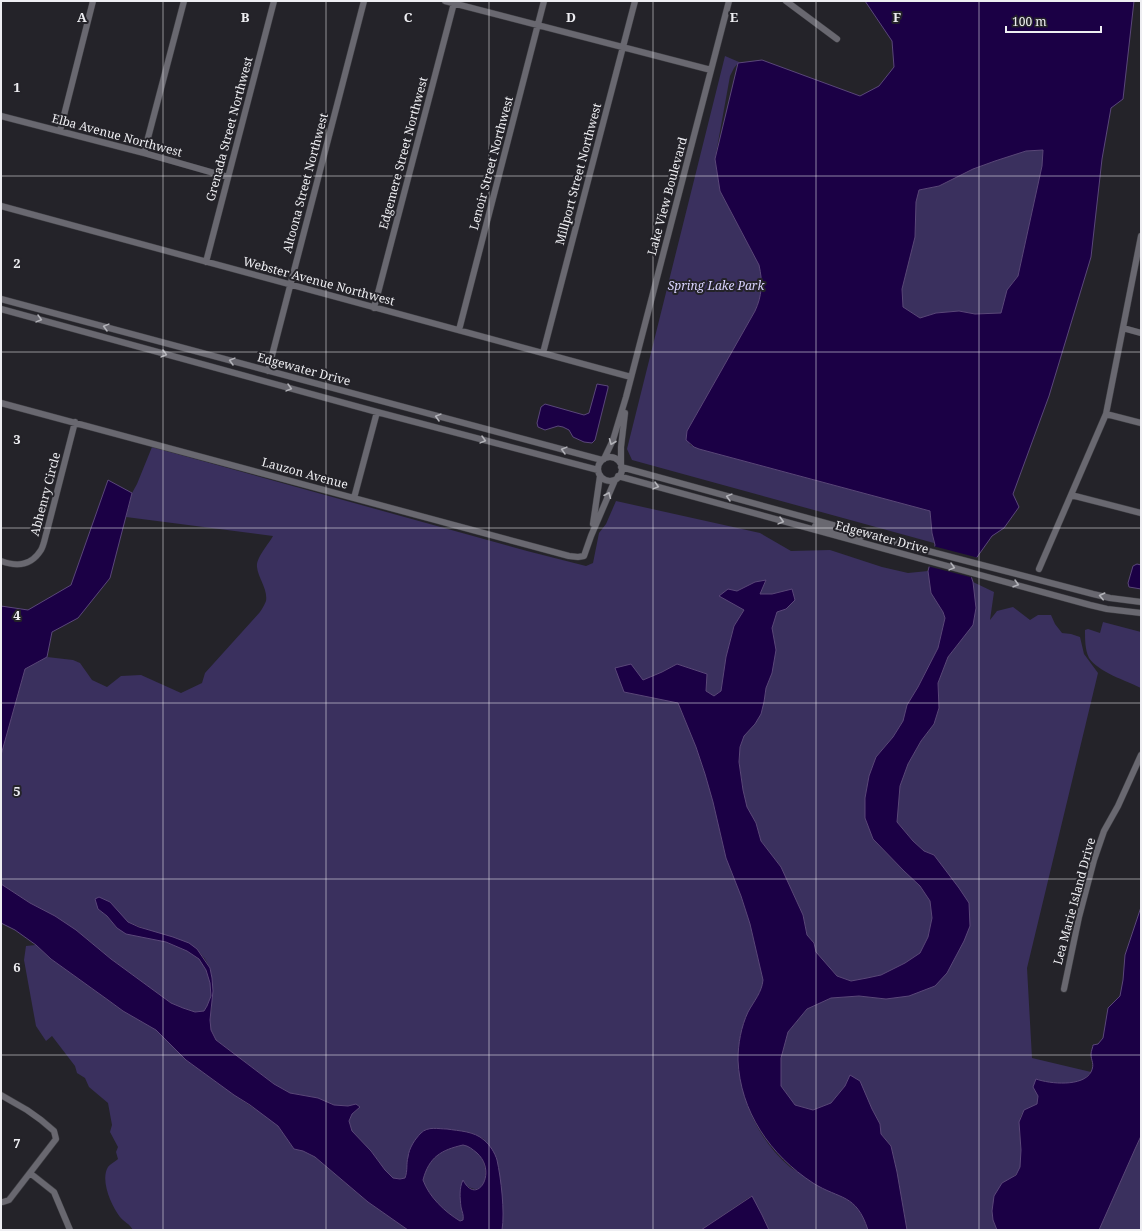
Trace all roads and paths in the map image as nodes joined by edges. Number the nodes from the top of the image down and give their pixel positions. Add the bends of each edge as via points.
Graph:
1 (93, 1) edge
2 (184, 1) edge
3 (274, 1) edge
4 (364, 1) edge
5 (445, 1) edge
6 (544, 1) edge
7 (635, 1) edge
8 (730, 1) edge
9 (786, 1) edge
10 (454, 3) junction
11 (538, 25) junction
12 (837, 39) dead end
13 (623, 47) junction
14 (711, 70) junction
15 (1, 116) edge
16 (60, 131) junction
17 (144, 153) junction
18 (228, 177) junction
19 (1, 206) edge
20 (1141, 240) edge
21 (206, 262) junction
22 (290, 285) junction
23 (1, 299) edge
24 (374, 308) junction
25 (1, 309) edge
26 (1123, 328) junction
27 (459, 330) junction
28 (1141, 333) edge
29 (543, 353) junction
30 (268, 371) junction
31 (631, 377) junction
32 (626, 397) junction
33 (1, 402) edge
34 (377, 412) junction
35 (1106, 414) junction
36 (75, 422) junction
37 (1141, 423) edge
38 (602, 459) junction
39 (621, 466) junction
40 (599, 473) junction
41 (617, 478) junction
42 (1071, 495) junction
43 (354, 498) junction
44 (1141, 513) edge
45 (794, 524) junction
46 (864, 534) junction
47 (591, 536) junction
48 (1, 561) edge
49 (1040, 569) dead end
50 (1141, 602) edge
51 (1141, 613) edge
52 (1141, 755) edge
53 (1064, 989) dead end
54 (1, 1095) edge
55 (30, 1173) junction
56 (1, 1202) edge
57 (70, 1230) edge

1 - 16 street
2 - 17 street
3 - 18 street, Grenada Street Northwest
4 - 22 street, Altoona Street Northwest
5 - 10 street
6 - 11 street, Lenoir Street Northwest
7 - 13 street, Millport Street Northwest
8 - 14 street, Lake View Boulevard
9 - 12 street
10 - 11 street
10 - 24 street, Edgemere Street Northwest
11 - 13 street
11 - 27 street, Lenoir Street Northwest
13 - 14 street
13 - 29 street, Millport Street Northwest
14 - 31 street, Lake View Boulevard
15 - 16 street, Elba Avenue Northwest
16 - 17 street, Elba Avenue Northwest
17 - 18 street, Elba Avenue Northwest
18 - 21 street, Grenada Street Northwest
19 - 21 street, Webster Avenue Northwest
20 - 26 street
21 - 22 street, Webster Avenue Northwest
22 - 24 street, Webster Avenue Northwest
22 - 30 street, Altoona Street Northwest
30 -> 23 street, Edgewater Drive
24 - 27 street, Webster Avenue Northwest
25 -> 34 street, Edgewater Drive
26 - 28 street
26 - 35 street
27 - 29 street, Webster Avenue Northwest
29 - 31 street, Webster Avenue Northwest
38 -> 30 street, Edgewater Drive
31 - 32 street, Lake View Boulevard
32 -> 38 street, Lake View Boulevard via 613,440
32 - 39 street, Lake View Boulevard
33 - 36 street, Lauzon Avenue
34 -> 40 street, Edgewater Drive
34 - 43 street
35 - 37 street
35 - 42 street
36 - 43 street, Lauzon Avenue
36 - 48 street, Abhenry Circle via 41,549 36,557 18,565
38 - 39 street via 616,459
38 - 40 street via 599,463
39 - 41 street
46 -> 39 street, Edgewater Drive
40 - 41 street via 606,480
40 - 47 street, Lauzon Avenue
41 -> 45 street, Edgewater Drive
47 -> 41 street, Lauzon Avenue
42 - 44 street
42 - 49 street
43 - 47 street, Lauzon Avenue via 578,558 584,556
45 - 46 street via 800,522 854,536 861,537
45 -> 51 street, Edgewater Drive via 1090,605
50 -> 46 street, Edgewater Drive via 1093,594
52 - 53 street, Lea Marie Island Drive via 1104,831 1094,860
54 - 55 street via 27,1110 54,1131 56,1139
55 - 56 street via 9,1200
55 - 57 street via 54,1192

